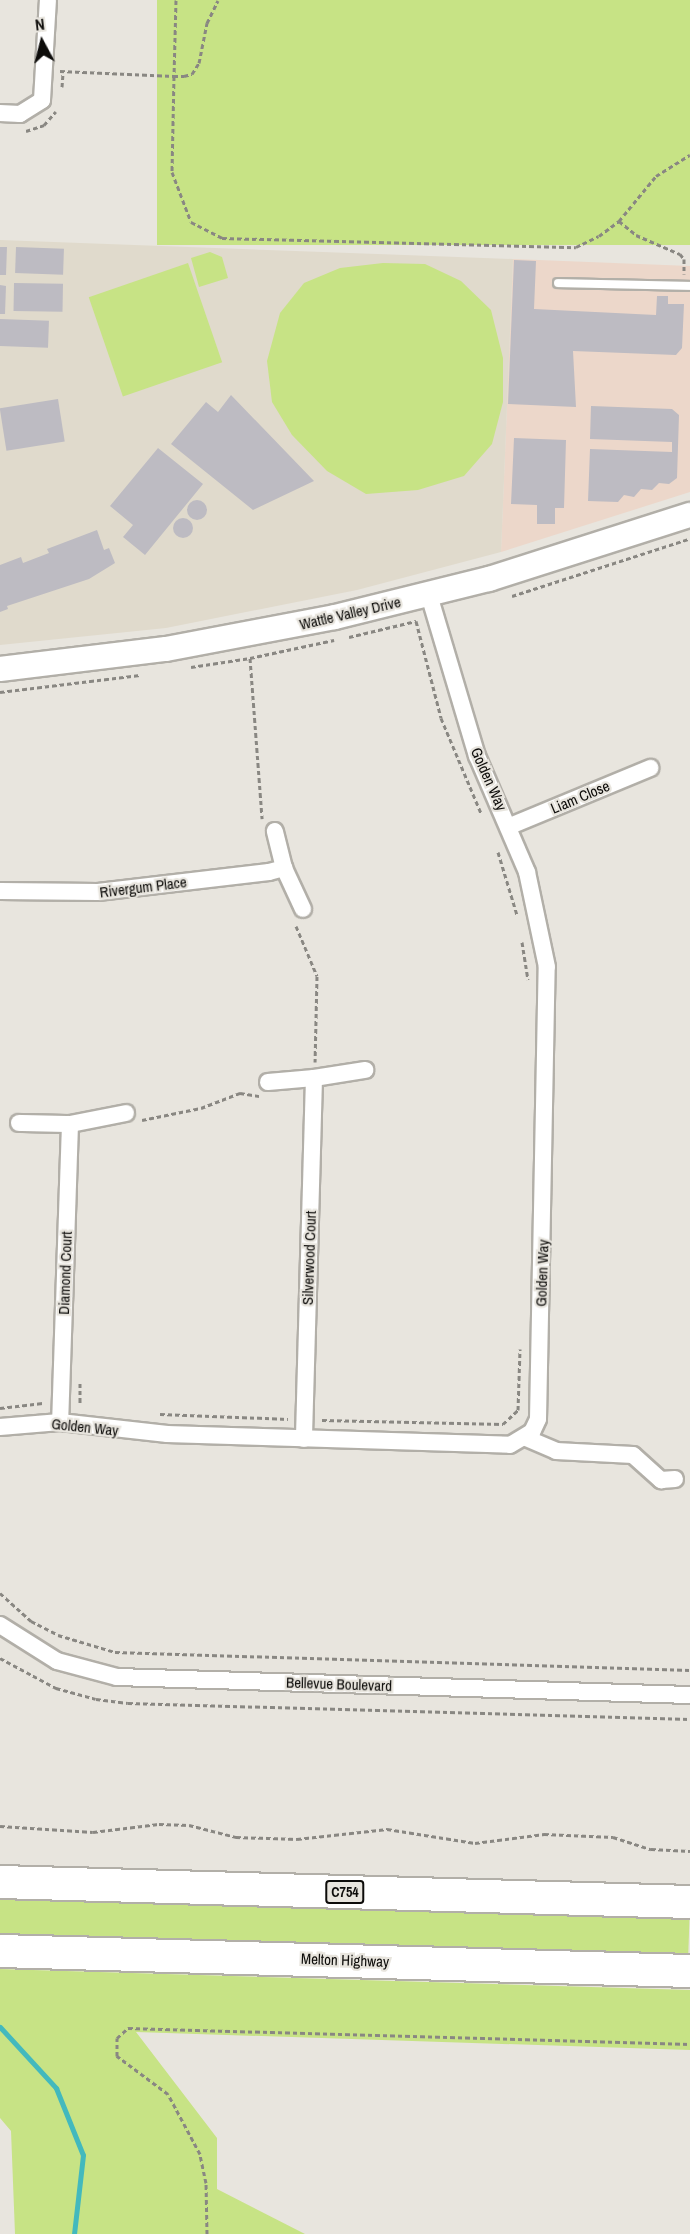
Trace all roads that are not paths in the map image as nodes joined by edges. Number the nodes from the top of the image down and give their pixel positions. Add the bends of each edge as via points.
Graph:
1 (48, 0) edge
2 (0, 113) edge
3 (558, 283) dead end
4 (687, 286) edge
5 (690, 515) edge
6 (429, 595) junction
7 (0, 669) edge
8 (650, 768) dead end
9 (510, 826) junction
10 (269, 827) road end
11 (284, 868) junction
12 (0, 891) edge
13 (299, 916) road end
14 (365, 1070) dead end
15 (314, 1078) junction
16 (273, 1082) road end
17 (121, 1114) road end
18 (20, 1123) dead end
19 (70, 1124) junction
20 (60, 1422) junction
21 (0, 1427) edge
22 (304, 1438) junction
23 (526, 1438) junction
24 (675, 1479) dead end
25 (0, 1625) edge
26 (690, 1695) edge
27 (0, 1882) edge
28 (690, 1902) edge
29 (1, 1951) edge
30 (690, 1971) edge

1 - 2 street via 42,100 20,114
3 - 4 lane
5 - 6 street, Wattle Valley Drive
6 - 7 street, Wattle Valley Drive via 233,638
6 - 9 street, Golden Way via 477,756
8 - 9 street, Liam Close
9 - 23 street, Golden Way via 536,903 547,967 549,1008 538,1419
10 - 11 street
11 - 12 street, Rivergum Place via 98,892
11 - 13 street
14 - 15 street
15 - 16 street
15 - 22 street, Silverwood Court
17 - 19 street
18 - 19 street
19 - 20 street, Diamond Court
20 - 21 street, Golden Way
20 - 22 street, Golden Way via 124,1432
22 - 23 street, Golden Way via 510,1445
23 - 24 street via 556,1450 633,1455 661,1480
25 - 26 street, Bellevue Boulevard via 57,1661 117,1677
27 - 28 highway, C754
29 - 30 highway, Melton Highway

